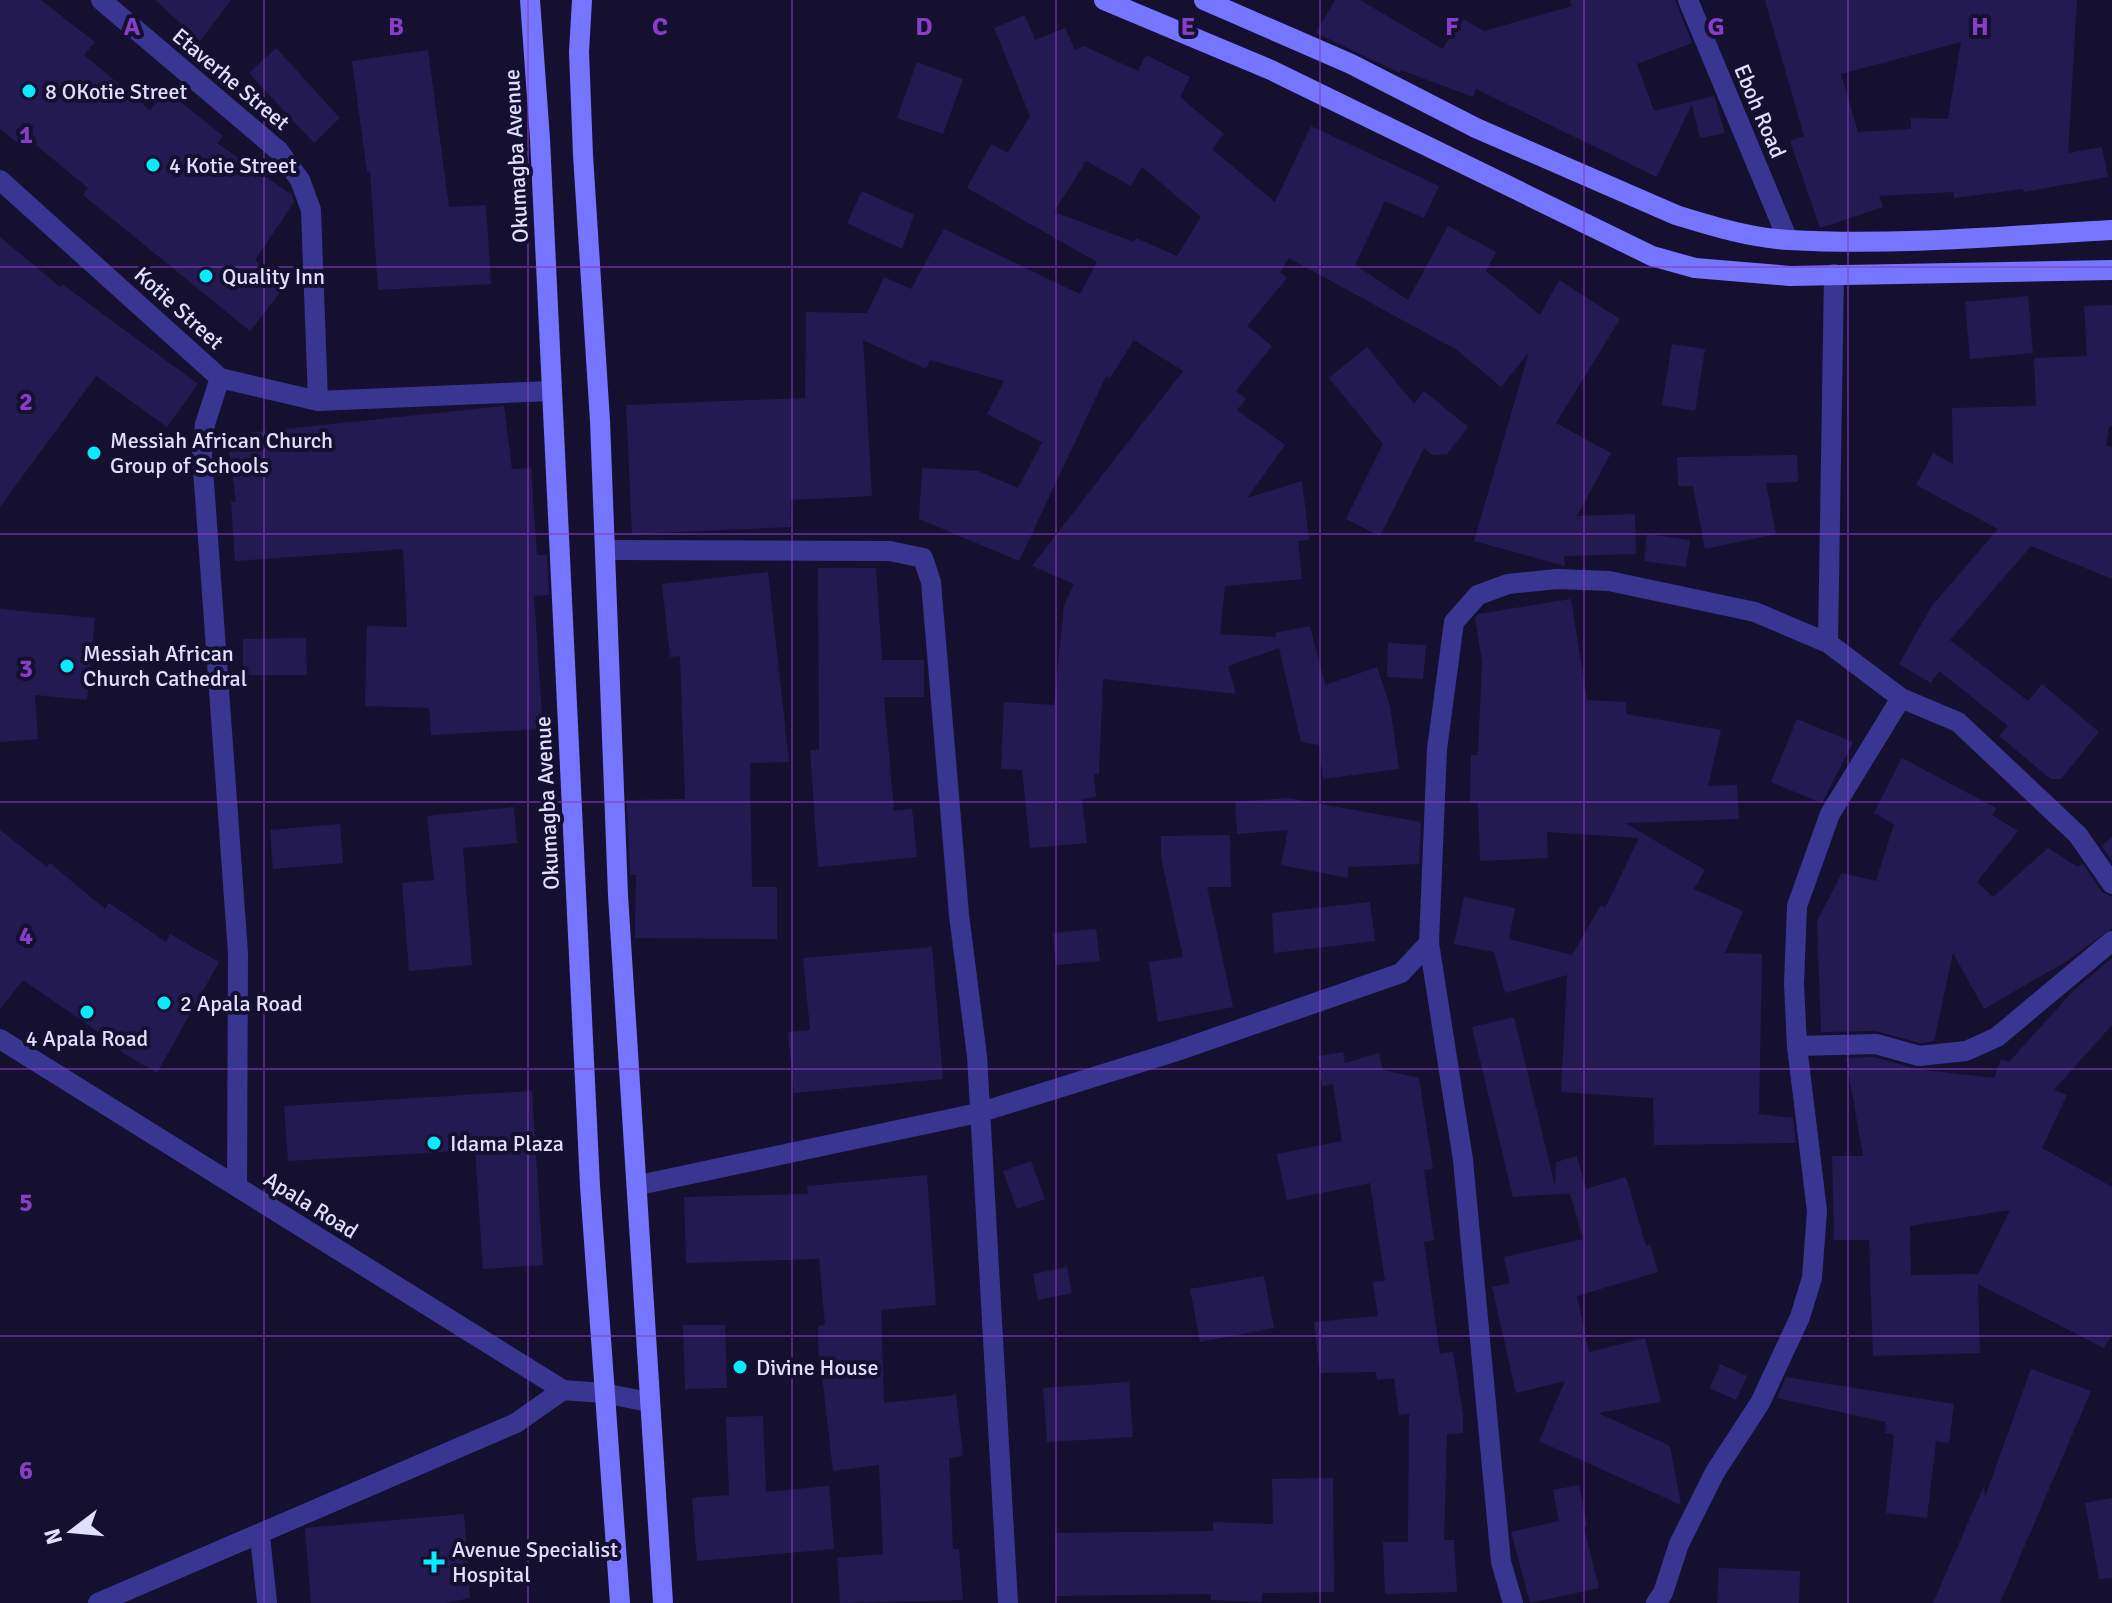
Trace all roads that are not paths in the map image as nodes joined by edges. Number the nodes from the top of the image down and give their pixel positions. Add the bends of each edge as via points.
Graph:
1 (101, 0) edge
2 (530, 0) edge
3 (582, 0) edge
4 (1104, 0) edge
5 (1204, 0) edge
6 (1688, 0) edge
7 (0, 180) edge
8 (2112, 230) edge
9 (1788, 240) junction
10 (2112, 270) edge
11 (1834, 274) junction
12 (220, 378) junction
13 (550, 391) junction
14 (318, 401) junction
15 (606, 550) junction
16 (1828, 643) junction
17 (1901, 698) junction
18 (2112, 884) edge
19 (2112, 941) edge
20 (1429, 943) junction
21 (0, 1039) edge
22 (1797, 1046) junction
23 (978, 1113) junction
24 (639, 1185) junction
25 (237, 1187) junction
26 (563, 1390) junction
27 (603, 1393) junction
28 (649, 1402) junction
29 (260, 1536) junction
30 (1669, 1594) edge
31 (98, 1603) edge
32 (267, 1603) edge
33 (620, 1603) edge
34 (663, 1603) edge
35 (1008, 1603) edge
36 (1513, 1603) edge
37 (1656, 1603) edge

1 - 14 street, Etaverhe Street via 279,151 300,180 311,210
2 - 13 main road, Okumagba Avenue
3 - 15 main road via 584,168
4 - 11 main road via 1271,70 1652,256 1737,273
5 - 9 main road via 1676,215
6 - 9 street, Eboh Road
7 - 12 street, Kotie Street
8 - 9 main road
10 - 11 main road
11 - 16 street
12 - 14 street, Kotie Street
12 - 25 street via 205,424 202,455 238,953
13 - 14 street, Kotie Street
13 - 27 main road, Okumagba Avenue
15 - 23 street via 890,551 923,558 931,582 959,915 977,1056
15 - 24 main road via 618,895
16 - 17 street
16 - 20 street via 1755,612 1609,581 1508,584 1478,595 1454,622 1452,636 1437,749
17 - 18 street via 1958,722 2078,835
17 - 22 street via 1830,814 1797,906
19 - 22 street via 1997,1037 1966,1051 1919,1056 1876,1044
20 - 23 street via 1401,973
20 - 36 street via 1463,1160 1501,1562
21 - 25 street, Apala Road
22 - 30 street via 1817,1211 1812,1278 1760,1403 1715,1472 1679,1544
23 - 24 street
23 - 35 street
24 - 28 main road
25 - 26 street, Apala Road
26 - 27 street, Apala Road
26 - 29 street via 516,1423
27 - 28 street, Apala Road
27 - 33 main road, Okumagba Avenue
28 - 34 main road
29 - 31 street
29 - 32 street
30 - 37 street

